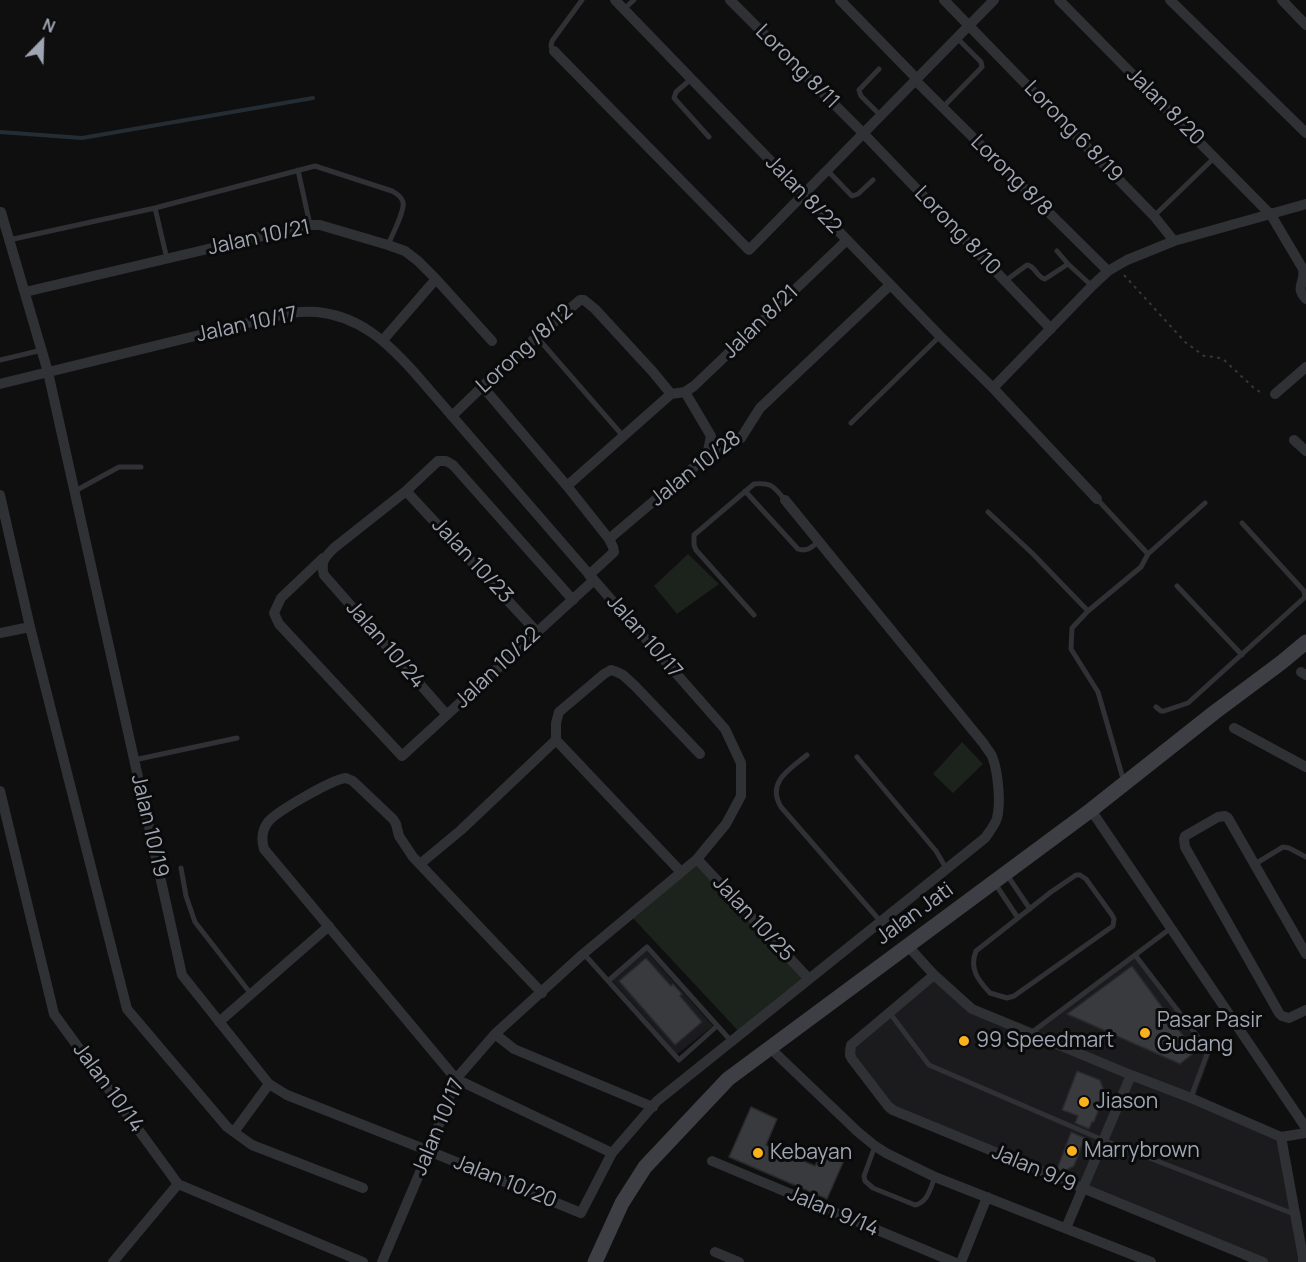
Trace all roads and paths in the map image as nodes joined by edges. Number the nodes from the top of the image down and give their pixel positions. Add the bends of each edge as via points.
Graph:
1 (582, 0) edge
2 (615, 0) edge
3 (634, 0) edge
4 (730, 0) edge
5 (840, 0) edge
6 (944, 0) edge
7 (994, 0) edge
8 (1059, 0) edge
9 (1170, 0) edge
10 (1282, 0) edge
11 (624, 9) junction
12 (1306, 25) edge
13 (969, 26) junction
14 (957, 38) junction
15 (554, 51) joint
16 (879, 69) dead end
17 (691, 79) junction
18 (916, 80) junction
19 (942, 108) junction
20 (880, 116) junction
21 (863, 133) junction
22 (1306, 133) edge
23 (709, 137) dead end
24 (1215, 157) junction
25 (298, 170) junction
26 (827, 170) junction
27 (873, 180) dead end
28 (803, 195) junction
29 (1306, 204) edge
30 (155, 208) junction
31 (0, 212) edge
32 (1271, 215) junction
33 (1154, 216) junction
34 (310, 225) junction
35 (9, 240) junction
36 (847, 240) junction
37 (1174, 241) junction
38 (388, 245) junction
39 (1057, 251) dead end
40 (167, 259) junction
41 (1068, 264) junction
42 (1108, 271) junction
43 (1124, 275) dead end
44 (436, 279) junction
45 (1005, 281) junction
46 (890, 285) junction
47 (1092, 286) junction
48 (25, 292) junction
49 (1306, 299) edge
50 (1051, 328) junction
51 (536, 336) junction
52 (940, 336) junction
53 (383, 340) junction
54 (492, 341) dead end
55 (42, 350) junction
56 (0, 360) edge
57 (1306, 367) edge
58 (48, 372) junction
59 (0, 384) edge
60 (483, 387) junction
61 (993, 388) junction
62 (685, 392) junction
63 (671, 394) junction
64 (1275, 394) joint
65 (452, 416) junction
66 (851, 423) dead end
67 (623, 435) junction
68 (1294, 440) dead end
69 (1306, 451) edge
70 (707, 456) junction
71 (141, 467) dead end
72 (567, 486) junction
73 (75, 491) junction
74 (406, 491) junction
75 (745, 491) junction
76 (0, 495) edge
77 (1096, 499) joint
78 (785, 500) joint
79 (1205, 503) dead end
80 (988, 512) dead end
81 (1242, 523) dead end
82 (609, 538) junction
83 (819, 541) junction
84 (1148, 554) junction
85 (326, 556) junction
86 (591, 578) junction
87 (1177, 586) dead end
88 (573, 600) junction
89 (1088, 611) junction
90 (754, 615) dead end
91 (30, 627) junction
92 (537, 632) junction
93 (0, 633) edge
94 (1306, 642) edge
95 (1242, 655) junction
96 (1156, 707) dead end
97 (447, 715) junction
98 (1234, 728) dead end
99 (237, 738) dead end
100 (556, 740) junction
101 (700, 754) dead end
102 (807, 755) dead end
103 (857, 758) dead end
104 (134, 760) junction
105 (1306, 766) edge
106 (1125, 783) junction
107 (0, 791) edge
108 (1091, 810) junction
109 (1306, 857) edge
110 (697, 859) junction
111 (420, 864) junction
112 (1255, 864) junction
113 (181, 868) dead end
114 (946, 869) junction
115 (681, 872) junction
116 (1000, 878) junction
117 (1030, 909) junction
118 (1018, 918) junction
119 (881, 922) junction
120 (329, 926) junction
121 (1171, 928) junction
122 (908, 946) junction
123 (583, 954) junction
124 (1306, 954) edge
125 (1134, 955) junction
126 (934, 975) junction
127 (809, 979) junction
128 (608, 981) junction
129 (542, 993) junction
130 (251, 994) junction
131 (889, 1012) junction
132 (1301, 1012) edge
133 (219, 1022) junction
134 (717, 1026) junction
135 (1030, 1033) junction
136 (495, 1035) junction
137 (732, 1042) junction
138 (770, 1048) junction
139 (1131, 1075) junction
140 (456, 1079) junction
141 (269, 1084) junction
142 (1191, 1098) junction
143 (652, 1107) junction
144 (1306, 1131) edge
145 (234, 1132) junction
146 (1281, 1137) junction
147 (1103, 1140) junction
148 (874, 1146) junction
149 (429, 1151) junction
150 (612, 1153) junction
151 (712, 1161) dead end
152 (935, 1177) junction
153 (178, 1184) junction
154 (363, 1188) dead end
155 (1083, 1189) junction
156 (987, 1197) junction
157 (1295, 1215) junction
158 (1066, 1228) junction
159 (715, 1252) dead end
160 (113, 1262) edge
161 (363, 1262) edge
162 (382, 1262) edge
163 (595, 1262) edge
164 (739, 1262) edge
165 (954, 1262) edge
166 (961, 1262) edge
167 (1151, 1262) edge
168 (1263, 1262) edge
169 (1302, 1262) edge

1 - 15 lane via 552,41
2 - 11 street, Jalan 8/22
3 - 11 lane
4 - 21 street, Lorong 8/11
5 - 18 street
6 - 13 street, Lorong 6 8/19
7 - 13 street
8 - 24 street, Jalan 8/20
9 - 22 street
10 - 12 street
11 - 17 street, Jalan 8/22
13 - 14 street
13 - 33 street, Lorong 6 8/19
14 - 18 street
14 - 19 lane via 982,67
15 - 28 street via 749,250
16 - 20 lane via 859,93
17 - 23 lane via 674,98
17 - 28 street, Jalan 8/22
18 - 19 street, Lorong 8/8
18 - 20 street
19 - 42 street, Lorong 8/8
20 - 21 street
21 - 26 street
21 - 45 street, Lorong 8/10
24 - 32 street, Jalan 8/20
24 - 33 lane
25 - 30 lane
25 - 34 lane
25 - 38 lane via 320,167 399,195 402,210
26 - 27 lane via 852,196
26 - 28 street
28 - 36 street, Jalan 8/22
29 - 32 street
30 - 35 lane
30 - 40 lane
31 - 35 street, Jalan 10/19
32 - 37 street
32 - 49 street, Jalan 8/20 via 1304,272 1300,290
33 - 37 street, Lorong 6 8/19
34 - 38 street, Jalan 10/21
34 - 40 street, Jalan 10/21
35 - 48 street, Jalan 10/19
36 - 46 street, Jalan 8/22
36 - 62 street, Jalan 8/21
37 - 42 street
38 - 44 street, Jalan 10/21 via 405,251
39 - 41 lane
40 - 48 street, Jalan 10/21
41 - 45 lane via 1045,279 1028,265
41 - 47 lane
42 - 47 street
43 - 64 path via 1196,351 1223,360 1265,396
44 - 53 street
44 - 54 street, Jalan 10/21
45 - 50 street, Lorong 8/10
46 - 52 street, Jalan 8/22
46 - 70 street, Jalan 10/28 via 760,408 741,438
47 - 50 street
48 - 55 street, Jalan 10/19
50 - 61 street
51 - 60 street, Lorong /8/12
51 - 63 street, Lorong /8/12 via 584,300
51 - 67 lane
52 - 61 street, Jalan 8/22
52 - 66 lane
53 - 58 street, Jalan 10/17 via 343,318 317,312 289,312
53 - 65 street, Jalan 10/17
55 - 56 lane
55 - 58 street, Jalan 10/19
57 - 64 street
58 - 59 street, Jalan 10/17
58 - 73 street, Jalan 10/19
60 - 65 street, Lorong /8/12
60 - 72 street
61 - 77 street, Jalan 8/22
62 - 63 street
62 - 70 street via 711,436
63 - 67 street
65 - 86 street, Jalan 10/17
67 - 72 street
68 - 69 street
70 - 82 street, Jalan 10/28
71 - 73 lane via 119,467
72 - 82 street
73 - 104 street, Jalan 10/19
74 - 85 street
74 - 88 street via 438,461 453,465
74 - 92 street, Jalan 10/23
75 - 78 lane via 754,484 766,483
75 - 83 lane via 798,549 808,550
75 - 90 lane via 698,531 693,540 696,550
76 - 91 street
77 - 84 lane
78 - 83 street
79 - 84 lane
80 - 89 lane
81 - 95 lane via 1305,594
82 - 86 street via 614,552
83 - 114 street via 992,756 998,788 997,820 985,838
84 - 89 lane via 1141,567
85 - 97 street, Jalan 10/24 via 322,562 324,575
85 - 97 street, Jalan 10/22 via 281,598 274,613 279,624 402,756
86 - 88 street, Jalan 10/22
86 - 110 street, Jalan 10/17 via 725,729 741,763 741,796 726,824
87 - 95 lane
88 - 92 street, Jalan 10/22
89 - 106 lane via 1072,628 1071,648 1098,692
91 - 93 street
91 - 145 street via 128,1009
92 - 97 street, Jalan 10/22
94 - 106 street, Jalan Jati
95 - 96 lane via 1188,704 1164,711
98 - 105 street
99 - 104 lane
100 - 101 street via 559,712 611,670 635,686
100 - 111 street
100 - 115 street
102 - 119 lane via 779,779 778,802
103 - 114 lane via 936,851
104 - 133 street, Jalan 10/19 via 182,975
106 - 108 street, Jalan Jati
107 - 153 street, Jalan 10/14 via 54,1014
108 - 116 street, Jalan Jati
108 - 121 street
109 - 112 lane via 1283,847
110 - 115 street, Jalan 10/17
110 - 127 street, Jalan 10/25
111 - 120 street via 403,843 393,819 346,778 272,818 262,835 264,849
111 - 129 street
112 - 124 street
112 - 132 street via 1225,816 1184,839 1279,1013 1289,1018
113 - 130 lane via 195,922
114 - 119 street
115 - 123 street, Jalan 10/17
116 - 117 lane
116 - 118 lane
116 - 122 street, Jalan Jati
117 - 118 lane
117 - 118 lane via 1080,874 1114,922 1110,929 1007,998 988,992 974,972 975,953
119 - 127 street
120 - 130 street
120 - 140 street
121 - 125 lane
121 - 144 street
122 - 126 street
122 - 138 street, Jalan Jati
123 - 128 lane
123 - 129 street, Jalan 10/17
125 - 135 lane
125 - 142 lane via 1205,1046 1207,1054
126 - 131 street
126 - 135 street via 972,1009
127 - 137 street
128 - 134 lane via 679,1060
128 - 134 lane via 647,947
129 - 136 street, Jalan 10/17
130 - 133 street
131 - 147 lane via 929,1065
131 - 155 street, Jalan 9/9 via 851,1045 850,1055 891,1109
133 - 141 street, Jalan 10/19
134 - 137 lane
135 - 139 street
136 - 140 street, Jalan 10/17
136 - 143 street via 514,1049
137 - 143 street
138 - 148 street, Jalan 9/9
138 - 163 street, Jalan Jati via 728,1079 645,1167 622,1203
139 - 142 street
139 - 147 street
140 - 149 street, Jalan 10/17
140 - 150 street
141 - 145 street
141 - 149 street, Jalan 10/19 via 286,1095
142 - 146 street
143 - 150 street
144 - 146 street
145 - 154 street via 252,1145
146 - 157 street
147 - 155 street
147 - 157 lane
148 - 152 street, Jalan 9/9
148 - 152 lane via 864,1176 873,1188 915,1205 924,1201
149 - 150 street, Jalan 10/20 via 581,1214
149 - 162 street, Jalan 10/17
151 - 165 street, Jalan 9/14
152 - 156 street, Jalan 9/9
153 - 160 street
153 - 161 street
155 - 158 street
155 - 168 street, Jalan 9/9
156 - 158 street, Jalan 9/9
156 - 166 street
157 - 169 street
158 - 167 street, Jalan 9/9
159 - 164 street

